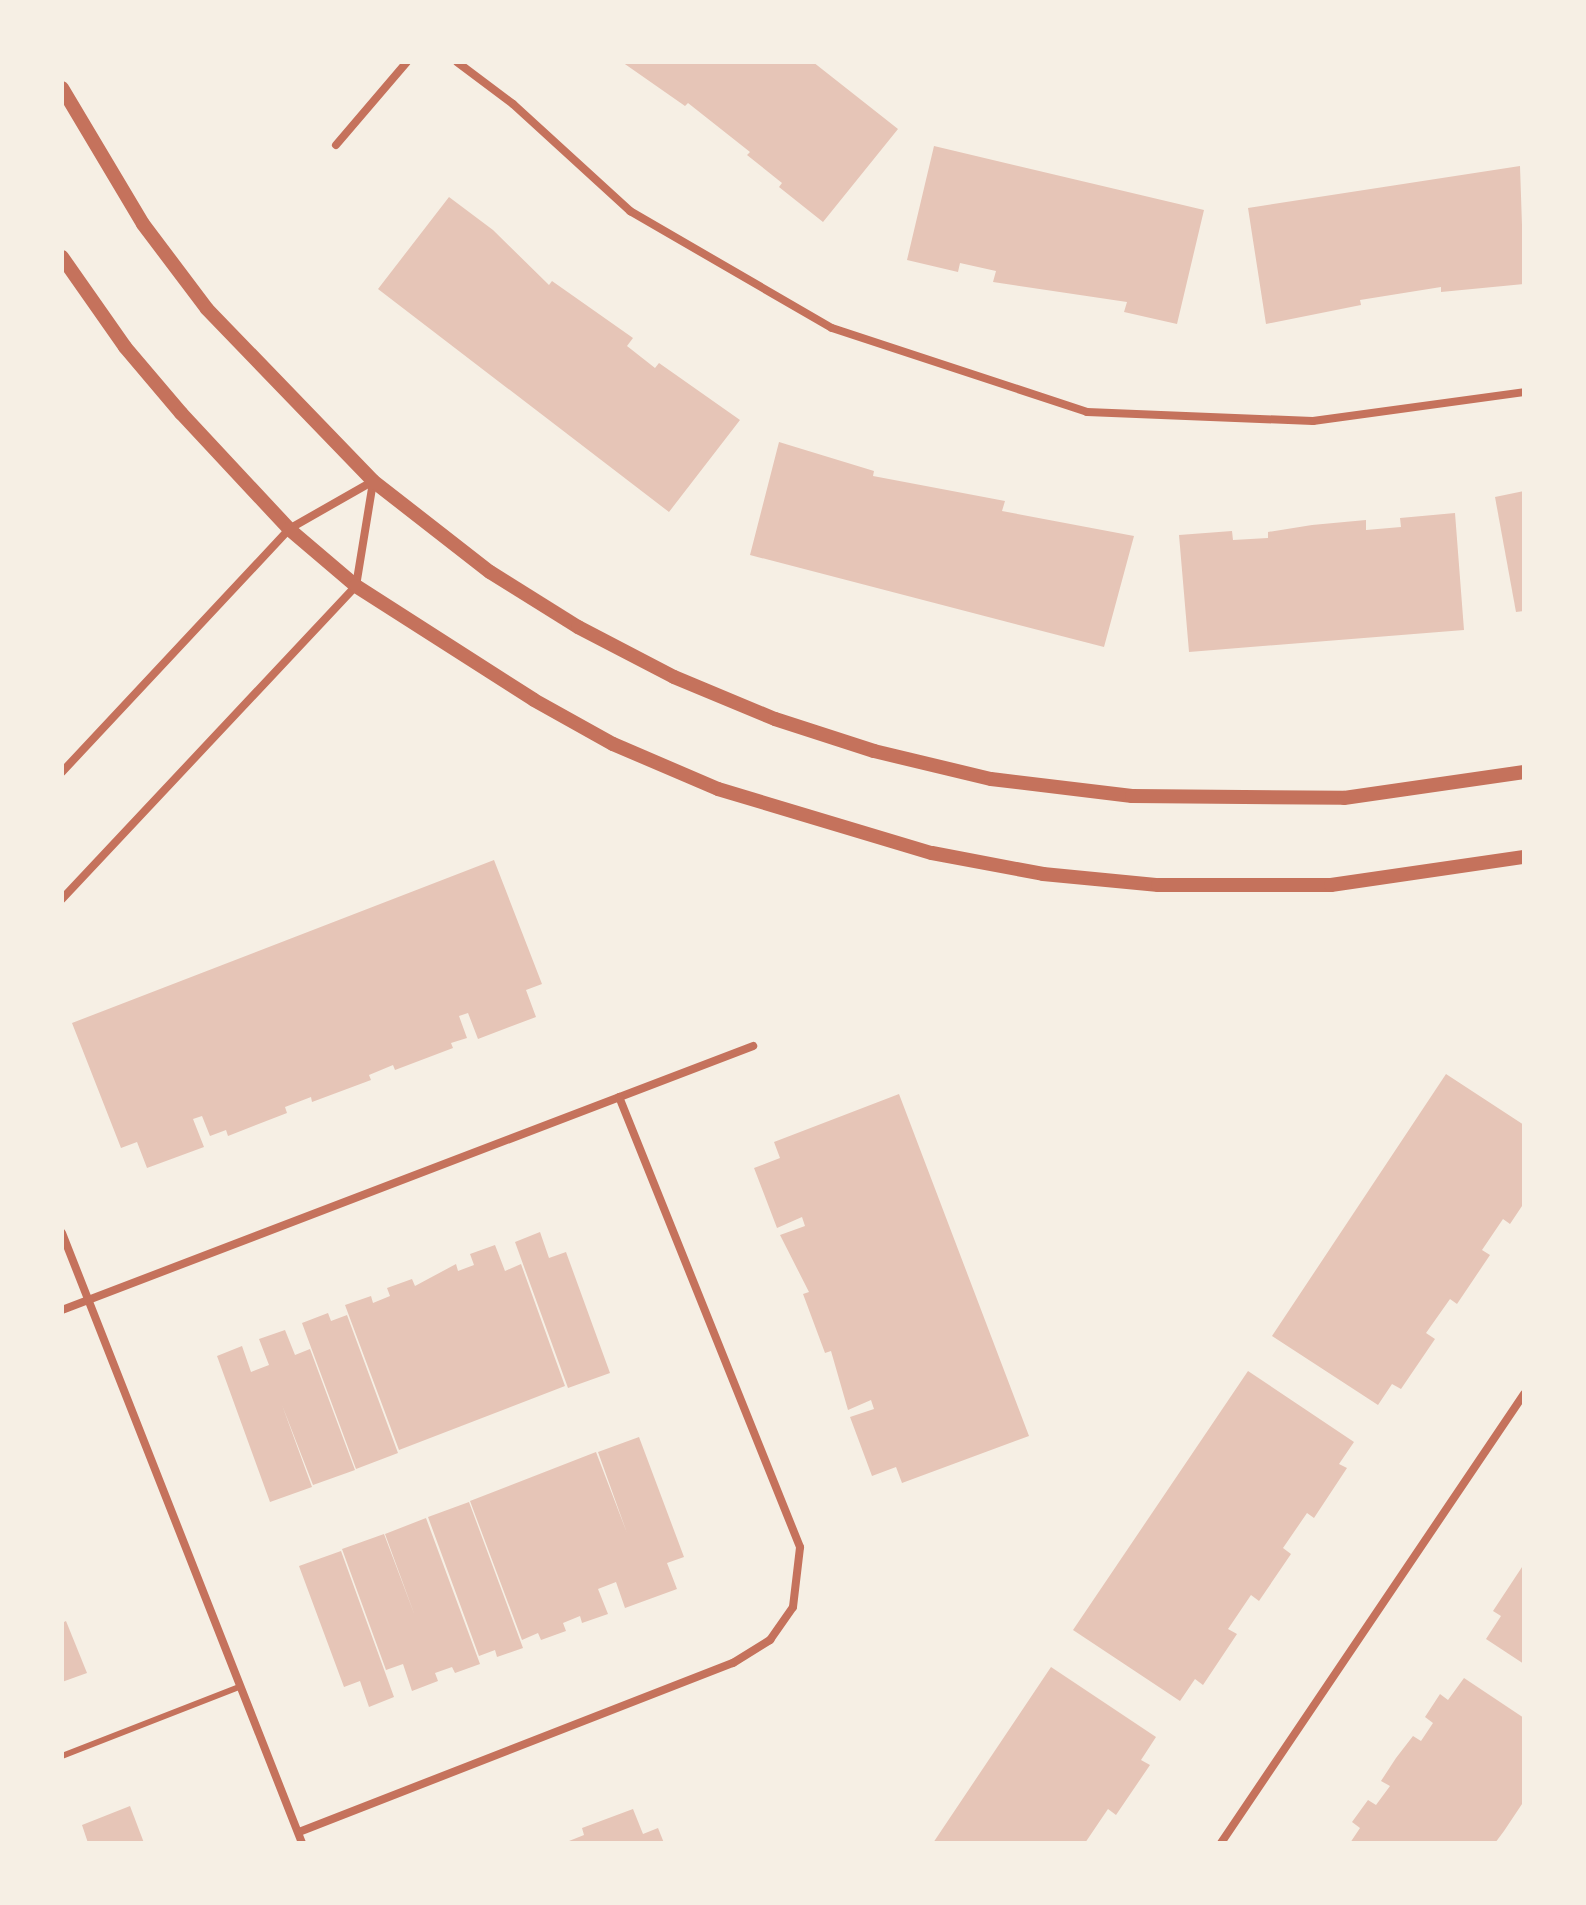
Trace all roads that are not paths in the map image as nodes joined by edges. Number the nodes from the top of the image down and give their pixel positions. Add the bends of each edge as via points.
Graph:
1 (407, 62) edge
2 (457, 62) edge
3 (62, 88) edge
4 (336, 145) dead end
5 (62, 257) edge
6 (1524, 392) edge
7 (373, 481) junction
8 (289, 529) junction
9 (356, 586) junction
10 (62, 772) edge
11 (1524, 772) edge
12 (1524, 857) edge
13 (63, 896) edge
14 (753, 1046) dead end
15 (619, 1097) junction
16 (62, 1233) edge
17 (89, 1300) junction
18 (62, 1310) edge
19 (1524, 1394) edge
20 (239, 1687) junction
21 (62, 1756) edge
22 (299, 1832) junction
23 (302, 1843) edge
24 (1221, 1843) edge

1 - 4 street
2 - 6 street via 513,104 630,211 832,328 1087,412 1313,421
3 - 7 street via 143,224 207,309
5 - 8 street via 125,347
7 - 8 street
7 - 9 street
7 - 11 street via 490,572 578,627 689,683 874,751 991,779 1132,796 1344,798
8 - 9 street
8 - 10 street
9 - 12 street via 613,744 718,789 932,853 1043,874 1234,888 1331,885
9 - 13 street
14 - 15 street
15 - 17 street
15 - 22 street via 800,1547 793,1607 770,1640 733,1663
16 - 17 street
17 - 18 street
17 - 20 street
19 - 24 street
20 - 21 lane
20 - 22 street
22 - 23 street

